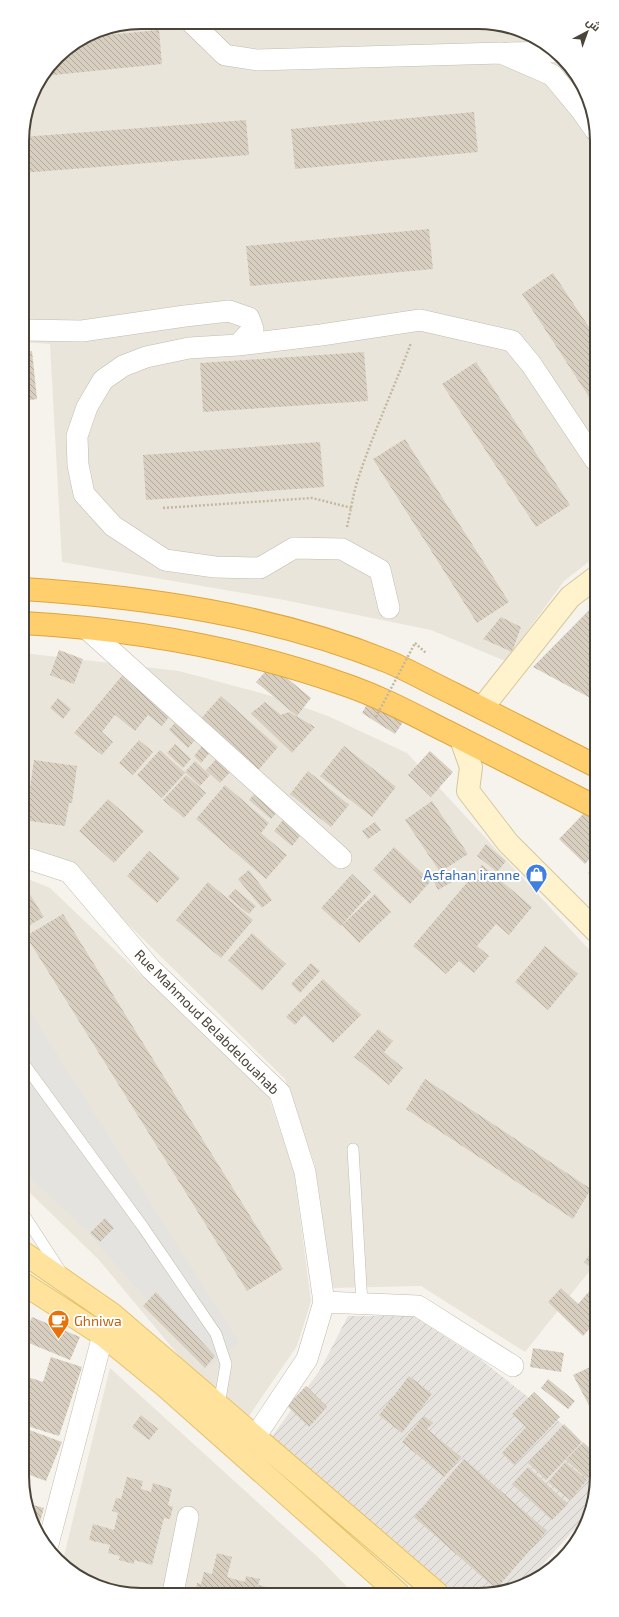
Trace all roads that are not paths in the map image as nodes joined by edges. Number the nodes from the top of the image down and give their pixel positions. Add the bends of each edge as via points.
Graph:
1 (198, 29) edge
2 (546, 52) edge
3 (501, 53) junction
4 (588, 120) edge
5 (29, 330) edge
6 (238, 344) junction
7 (590, 453) edge
8 (590, 582) edge
9 (29, 590) edge
10 (389, 608) dead end
11 (29, 623) edge
12 (86, 628) junction
13 (482, 708) junction
14 (461, 739) junction
15 (590, 763) edge
16 (590, 804) edge
17 (341, 858) dead end
18 (29, 859) edge
19 (590, 924) edge
20 (29, 1071) edge
21 (353, 1149) dead end
22 (29, 1223) edge
23 (29, 1257) edge
24 (69, 1284) junction
25 (29, 1287) edge
26 (324, 1302) junction
27 (362, 1304) junction
28 (103, 1335) junction
29 (513, 1366) dead end
30 (219, 1405) junction
31 (256, 1436) junction
32 (188, 1517) dead end
33 (49, 1540) edge
34 (174, 1588) edge
35 (392, 1588) edge
36 (431, 1588) edge

1 - 3 street via 226,55 257,60
2 - 3 street
3 - 4 street via 552,75
5 - 6 street via 82,331 230,311 249,318 253,329
6 - 7 street via 420,320 512,340
6 - 10 street via 190,348 146,357 123,366 103,380 87,407 77,436 78,466 84,494 113,526 165,560 215,567 260,568 294,548 342,549 380,570
8 - 13 street via 570,597
9 - 13 highway via 156,602 293,630 390,663
11 - 12 highway
12 - 14 highway via 124,632 199,646 302,670 394,705
12 - 17 street
13 - 15 highway
14 - 16 highway
14 - 19 street via 471,767 468,791 508,843
18 - 26 street, Rue Mahmoud Belabdelouahab via 69,872 151,969 280,1093 305,1172
20 - 30 lane via 143,1227 216,1334 226,1364
21 - 27 lane
22 - 24 lane
23 - 24 main road
24 - 30 main road via 112,1314
25 - 28 main road
26 - 27 street
26 - 31 street, Rue Mahmoud Belabdelouahab via 307,1359
27 - 29 street via 418,1306
28 - 33 street
28 - 35 main road via 165,1386
30 - 31 main road
31 - 36 main road
32 - 34 street

